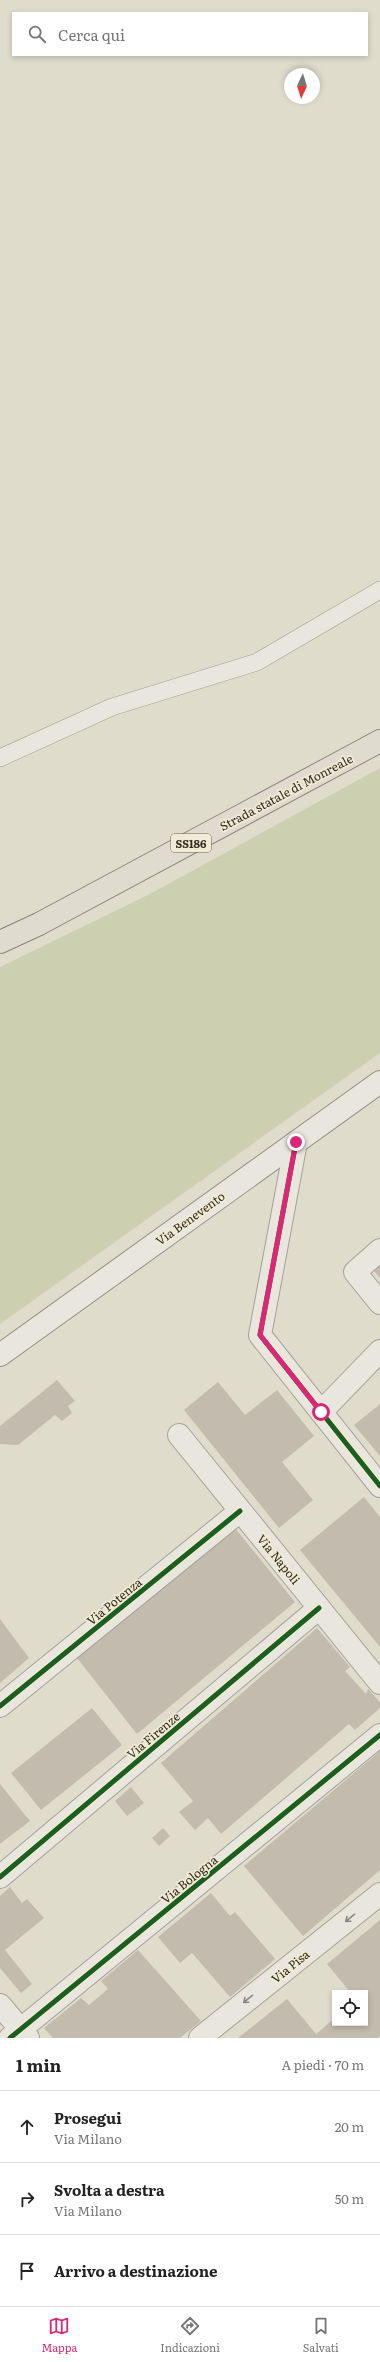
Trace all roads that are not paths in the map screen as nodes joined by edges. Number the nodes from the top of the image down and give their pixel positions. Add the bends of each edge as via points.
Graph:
1 (380, 590) edge
2 (380, 741) edge
3 (0, 758) edge
4 (0, 942) edge
5 (380, 1082) edge
6 (296, 1142) junction
7 (380, 1250) edge
8 (380, 1303) edge
9 (380, 1351) edge
10 (0, 1355) edge
11 (321, 1412) junction
12 (179, 1435) dead end
13 (380, 1486) edge
14 (240, 1511) junction
15 (319, 1608) junction
16 (380, 1683) edge
17 (0, 1706) edge
18 (380, 1736) edge
19 (0, 1877) edge
20 (380, 1894) edge
21 (0, 2005) edge
22 (19, 2035) edge
23 (200, 2038) edge

1 - 3 lane via 257,662 112,707
2 - 4 main road, Strada statale di Monreale / SS186 via 46,920
5 - 6 street, Via Benevento
6 - 10 street, Via Benevento
6 - 11 street via 260,1335
7 - 8 street via 355,1272
9 - 11 street
11 - 13 street
12 - 14 street, Via Napoli
14 - 15 street, Via Napoli
14 - 17 street, Via Potenza
15 - 16 street, Via Napoli
15 - 19 street, Via Firenze
18 - 22 street, Via Bologna
20 -> 23 street, Via Pisa
21 - 22 street

